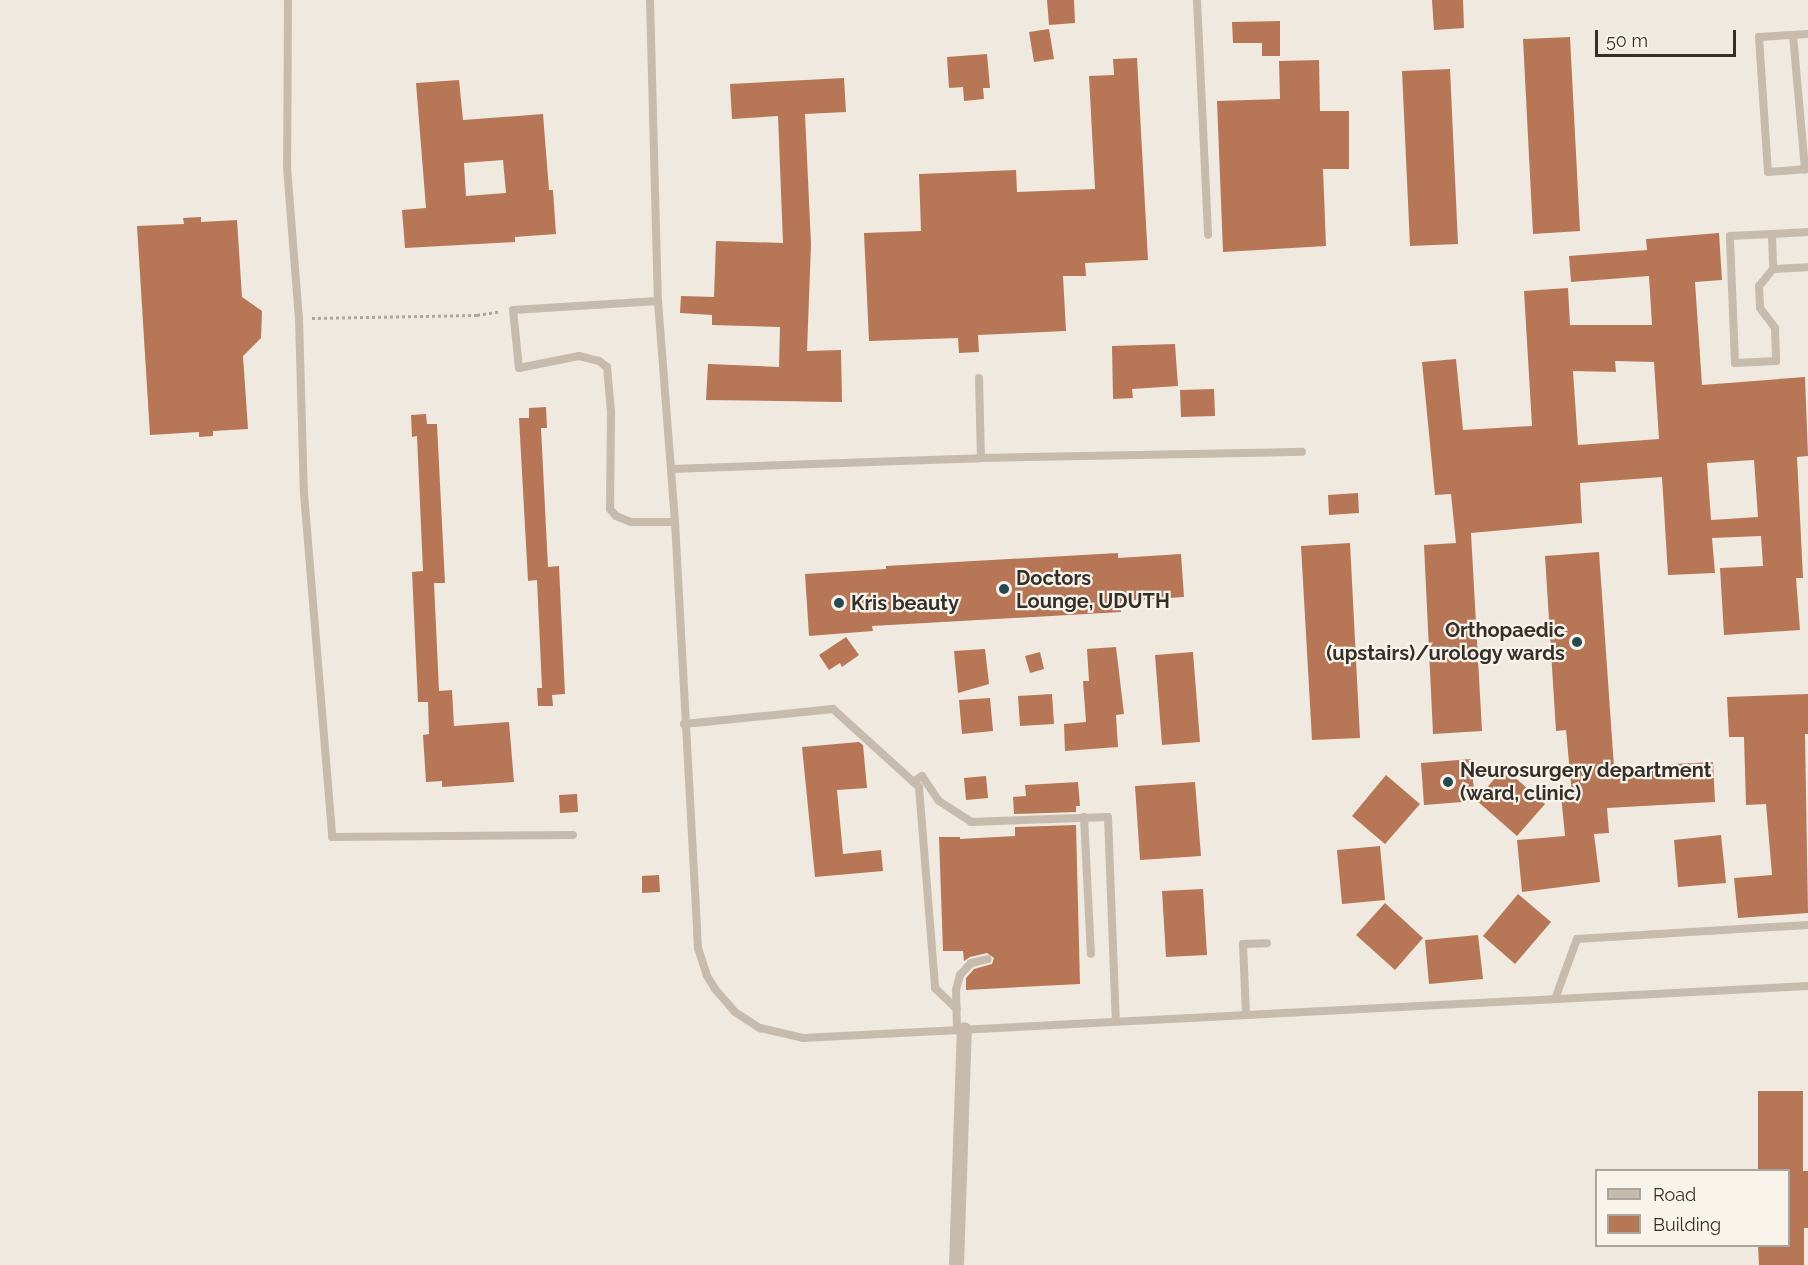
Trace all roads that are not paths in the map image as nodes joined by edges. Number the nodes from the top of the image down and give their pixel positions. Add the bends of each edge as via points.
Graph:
1 (288, 0) edge
2 (650, 0) edge
3 (1197, 0) edge
4 (1808, 34) edge
5 (1793, 35) junction
6 (1807, 169) edge
7 (1808, 232) edge
8 (1772, 234) junction
9 (1208, 235) dead end
10 (1808, 267) edge
11 (1773, 269) junction
12 (658, 300) junction
13 (979, 378) dead end
14 (1302, 452) dead end
15 (981, 458) junction
16 (671, 469) junction
17 (675, 522) junction
18 (684, 724) junction
19 (913, 782) junction
20 (1084, 818) junction
21 (573, 835) dead end
22 (1808, 925) edge
23 (1267, 943) dead end
24 (1091, 954) dead end
25 (988, 959) dead end
26 (1808, 986) edge
27 (1555, 999) junction
28 (957, 1009) junction
29 (1246, 1015) junction
30 (1116, 1022) junction
31 (960, 1029) junction
32 (956, 1265) edge

1 - 21 lane via 287,167 299,318 304,493 332,837
2 - 12 lane
3 - 9 lane
4 - 5 lane
5 - 6 lane
5 - 6 lane via 1759,37 1768,172
7 - 8 lane
8 - 11 lane
8 - 11 lane via 1730,236 1735,363 1776,361 1774,328 1760,308 1759,286
10 - 11 lane
12 - 16 lane
12 - 17 lane via 513,310 519,368 579,356 607,367 611,412 610,508 616,516 631,522
13 - 15 lane
14 - 15 lane
15 - 16 lane
16 - 17 lane
17 - 18 lane
18 - 19 lane via 833,709
18 - 31 lane via 698,948 707,976 724,1001 747,1021 789,1036
19 - 20 lane via 922,776 939,801 971,822
19 - 28 lane via 919,787 935,988
20 - 24 lane
20 - 30 lane via 1108,817
22 - 27 lane via 1577,939
23 - 29 lane via 1243,944
25 - 28 lane via 970,963 960,975
26 - 27 lane
27 - 29 lane
28 - 31 lane
29 - 30 lane
30 - 31 lane
31 - 32 street

